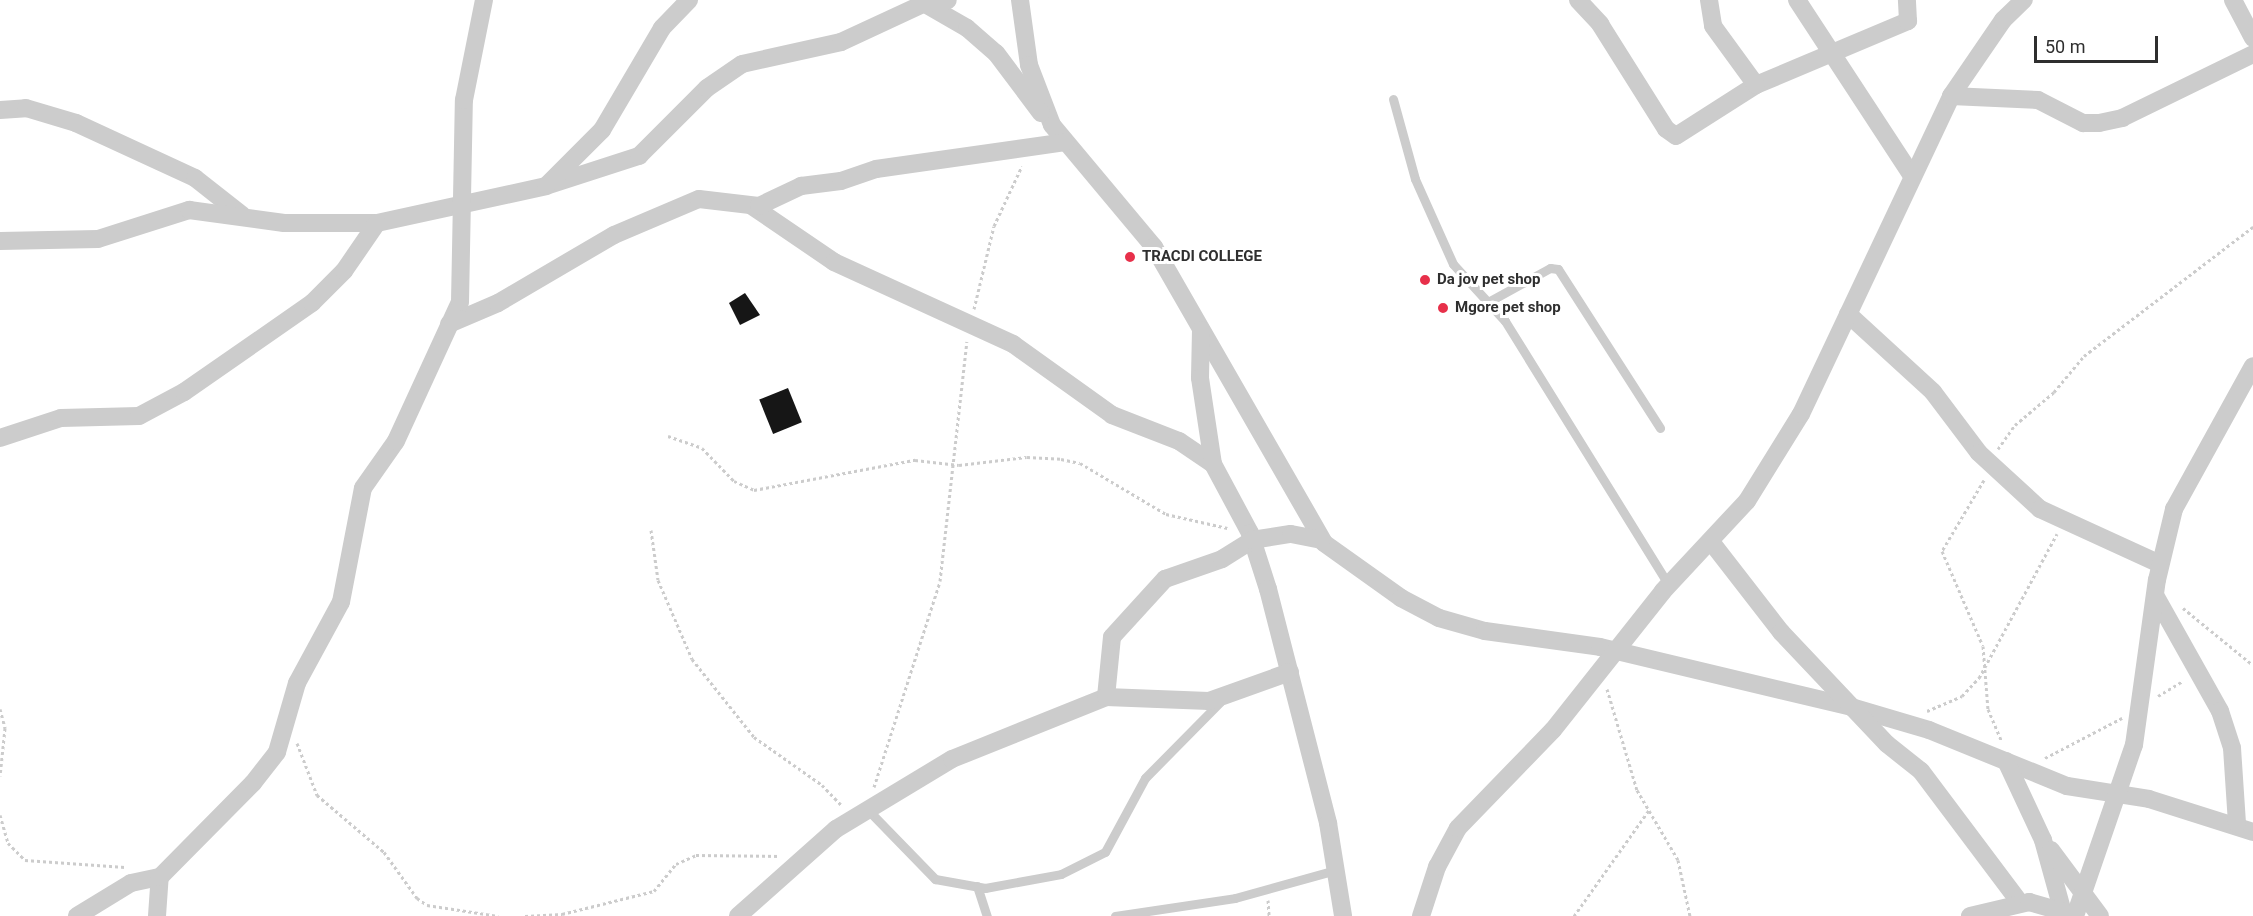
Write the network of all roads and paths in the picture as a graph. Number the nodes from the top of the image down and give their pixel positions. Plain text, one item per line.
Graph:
1 (484, 0) edge
2 (689, 0) edge
3 (948, 0) edge
4 (1020, 0) edge
5 (1578, 0) edge
6 (1709, 0) edge
7 (1797, 0) edge
8 (1907, 0) edge
9 (2024, 0) edge
10 (2232, 0) edge
11 (921, 2) edge
12 (2253, 38) edge
13 (1832, 54) junction
14 (2253, 54) edge
15 (1756, 85) junction
16 (1951, 96) junction
17 (1393, 99) dead end
18 (0, 110) edge
19 (1052, 125) junction
20 (1065, 142) junction
21 (1033, 146) junction
22 (1910, 173) junction
23 (546, 186) junction
24 (466, 202) junction
25 (752, 206) junction
26 (242, 214) junction
27 (376, 223) junction
28 (2253, 227) edge
29 (0, 241) edge
30 (1488, 302) junction
31 (1848, 314) junction
32 (449, 324) junction
33 (971, 325) junction
34 (1201, 330) junction
35 (2253, 366) edge
36 (1660, 428) dead end
37 (668, 436) dead end
38 (0, 438) edge
39 (956, 464) junction
40 (1213, 464) junction
41 (1992, 464) junction
42 (2065, 522) junction
43 (651, 530) dead end
44 (1251, 536) junction
45 (1321, 540) junction
46 (1712, 543) junction
47 (2160, 564) junction
48 (1669, 585) junction
49 (2156, 597) junction
50 (2176, 598) dead end
51 (1615, 651) junction
52 (2253, 665) edge
53 (1985, 666) junction
54 (1603, 667) junction
55 (2200, 671) junction
56 (1290, 672) junction
57 (1106, 697) junction
58 (1223, 698) junction
59 (1851, 707) junction
60 (2141, 708) junction
61 (0, 709) edge
62 (1907, 723) junction
63 (286, 731) junction
64 (2040, 759) dead end
65 (2006, 761) junction
66 (0, 776) edge
67 (2117, 792) junction
68 (1649, 809) junction
69 (866, 810) junction
70 (0, 816) edge
71 (2245, 828) edge
72 (2043, 840) junction
73 (804, 853) junction
74 (1336, 870) junction
75 (154, 877) junction
76 (977, 886) junction
77 (2083, 895) junction
78 (2020, 903) junction
79 (2067, 915) edge
80 (77, 916) edge
81 (157, 916) edge
82 (498, 916) edge
83 (525, 916) edge
84 (738, 916) edge
85 (987, 916) edge
86 (1115, 916) edge
87 (1343, 916) edge
88 (1421, 916) edge
89 (1574, 916) edge
90 (1690, 916) edge
91 (1970, 916) edge
92 (2100, 916) edge

1 - 24 street
2 - 23 street
3 - 11 street
4 - 19 street
5 - 15 street
6 - 15 street
7 - 13 street
8 - 13 street
9 - 16 street
10 - 12 street
11 - 19 street
11 - 23 street
13 - 15 street
13 - 22 street
14 - 16 street
16 - 22 street
17 - 30 lane
18 - 26 street
19 - 20 street
20 - 21 street
20 - 34 street
21 - 25 street
21 - 33 path
22 - 31 street
23 - 24 street
24 - 27 street
24 - 32 street
25 - 32 street
25 - 33 street
26 - 27 street
26 - 29 street
27 - 38 street
28 - 41 path
30 - 36 lane
30 - 48 lane
31 - 41 street
31 - 46 street
32 - 63 street
33 - 39 path
33 - 40 street
34 - 40 street
34 - 45 street
35 - 47 street
37 - 39 path
39 - 44 path
39 - 69 path
40 - 44 street
41 - 42 street
41 - 53 path
42 - 47 street
42 - 53 path
43 - 69 path
44 - 45 street
44 - 56 street
44 - 57 street
45 - 51 street
46 - 48 street
46 - 59 street
47 - 49 street
48 - 51 street
49 - 55 street
49 - 60 street
50 - 52 path
51 - 54 street
51 - 59 street
53 - 62 path
53 - 65 path
54 - 68 path
54 - 88 street
55 - 60 path
55 - 71 street
56 - 58 street
56 - 74 street
57 - 58 street
57 - 69 street
58 - 76 lane
59 - 62 street
59 - 78 street
60 - 64 path
60 - 67 street
61 - 66 path
62 - 65 street
63 - 75 street
63 - 82 path
65 - 67 street
65 - 72 street
67 - 71 street
67 - 77 street
68 - 89 path
68 - 90 path
69 - 73 street
69 - 76 lane
70 - 75 path
72 - 77 street
72 - 79 street
73 - 83 path
73 - 84 street
74 - 86 lane
74 - 87 street
75 - 80 street
75 - 81 street
76 - 85 lane
77 - 79 street
77 - 92 street
78 - 79 street
78 - 91 street

